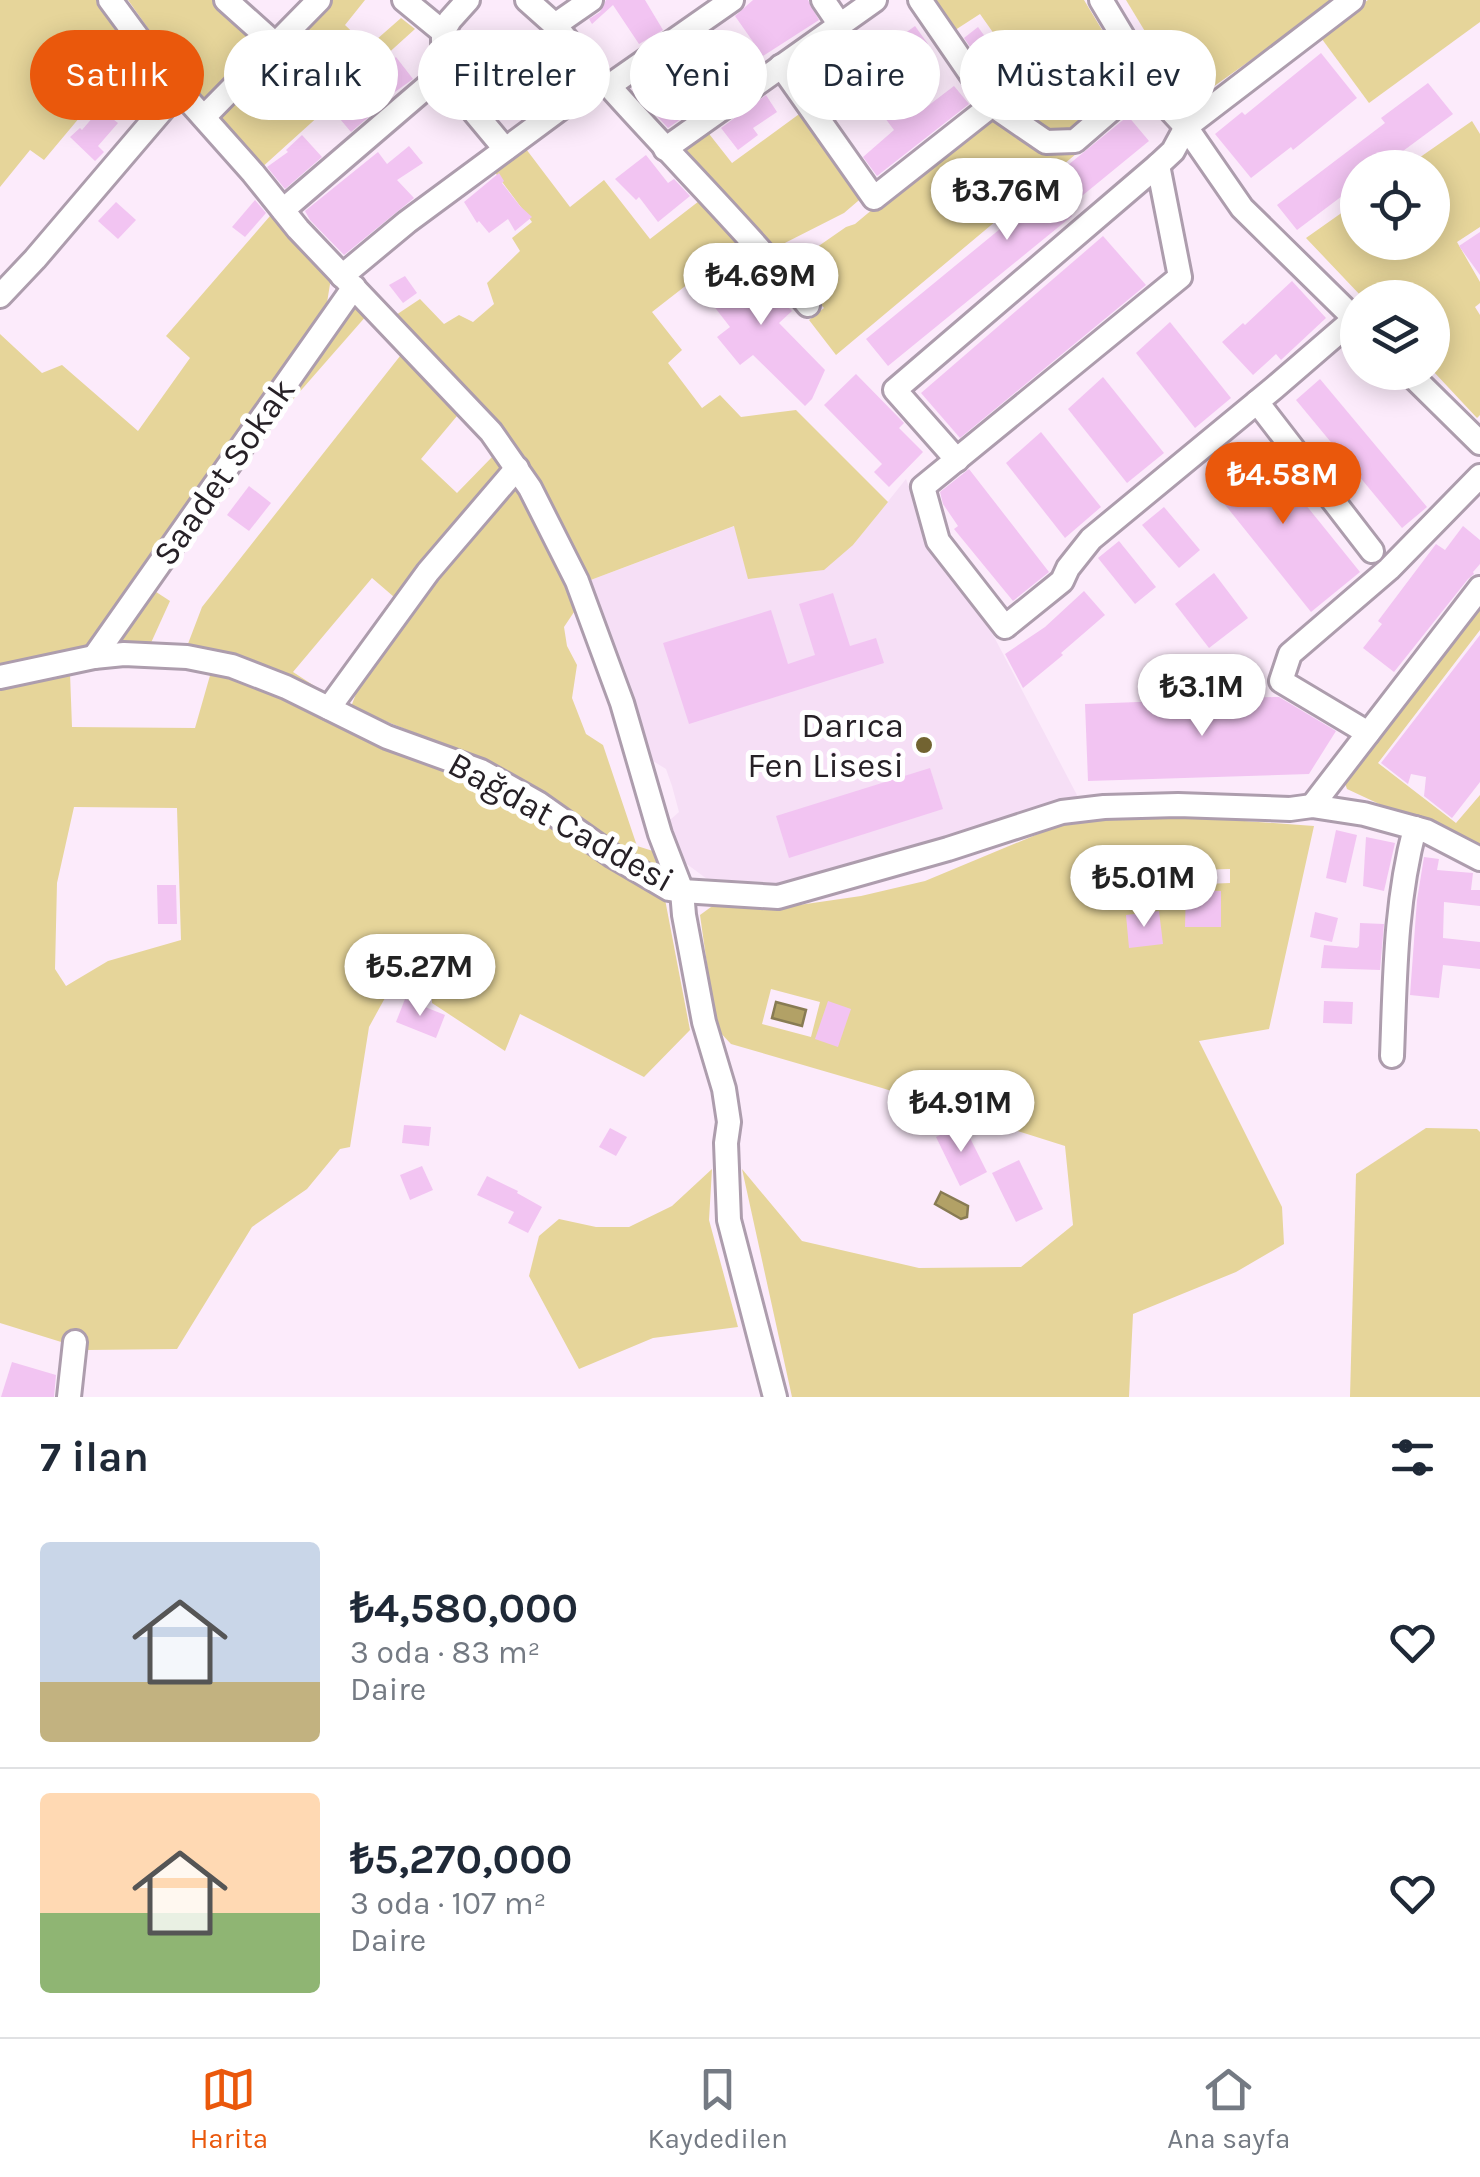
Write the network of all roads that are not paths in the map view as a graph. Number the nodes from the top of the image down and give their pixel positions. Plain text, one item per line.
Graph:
1 (110, 0) edge
2 (226, 0) edge
3 (319, 0) edge
4 (404, 0) edge
5 (468, 0) edge
6 (526, 0) edge
7 (591, 0) edge
8 (732, 0) edge
9 (824, 0) edge
10 (875, 0) edge
11 (920, 0) edge
12 (1101, 0) edge
13 (1352, 0) edge
14 (555, 25) junction
15 (840, 25) junction
16 (132, 30) edge
17 (259, 30) edge
18 (289, 30) edge
19 (441, 30) edge
20 (444, 30) edge
21 (559, 30) edge
22 (1119, 30) edge
23 (960, 58) edge
24 (781, 66) junction
25 (610, 79) edge
26 (610, 90) edge
27 (418, 94) edge
28 (224, 96) edge
29 (204, 117) joint
30 (154, 120) edge
31 (481, 120) edge
32 (548, 120) edge
33 (972, 120) edge
34 (1015, 120) edge
35 (1099, 120) edge
36 (1180, 120) edge
37 (1186, 126) junction
38 (504, 149) junction
39 (664, 149) junction
40 (1158, 166) junction
41 (282, 210) junction
42 (348, 282) junction
43 (0, 296) edge
44 (808, 304) dead end
45 (1340, 304) edge
46 (1340, 333) edge
47 (1427, 390) edge
48 (1257, 402) junction
49 (1478, 439) edge
50 (957, 460) junction
51 (517, 468) junction
52 (1480, 476) edge
53 (1372, 551) dead end
54 (1480, 588) edge
55 (94, 657) junction
56 (0, 677) edge
57 (329, 708) junction
58 (1368, 733) junction
59 (1312, 806) junction
60 (1415, 828) junction
61 (1480, 859) edge
62 (682, 891) junction
63 (1392, 1056) dead end
64 (75, 1342) dead end
65 (69, 1397) edge
66 (775, 1397) edge

1 - 16 street
2 - 17 street
3 - 18 street
4 - 19 street
5 - 20 street
6 - 14 street
7 - 14 street
8 - 25 street, Saadet Sokak
9 - 15 street
10 - 15 street
11 - 23 street
12 - 22 street
13 - 37 street
14 - 21 street
15 - 24 street
24 - 33 street
24 - 39 street
26 - 39 street
27 - 41 street
28 - 29 street
29 - 41 street
30 - 43 street
31 - 38 street
32 - 38 street, Saadet Sokak
34 - 35 street
36 - 37 street
37 - 40 street
37 - 45 street
38 - 42 street, Saadet Sokak
39 - 44 street
40 - 50 street
40 - 50 street
41 - 42 street
42 - 51 street
42 - 55 street, Saadet Sokak
46 - 48 street
47 - 49 street
48 - 50 street
48 - 53 street
51 - 57 street
51 - 62 street
52 - 58 street
54 - 58 street
55 - 56 street, Bağdat Caddesi
55 - 57 street, Bağdat Caddesi
57 - 62 street, Bağdat Caddesi
58 - 59 street
59 - 60 street, Bağdat Caddesi
59 - 62 street, Bağdat Caddesi
60 - 61 street, Bağdat Caddesi
60 - 63 street
62 - 66 street
64 - 65 street

